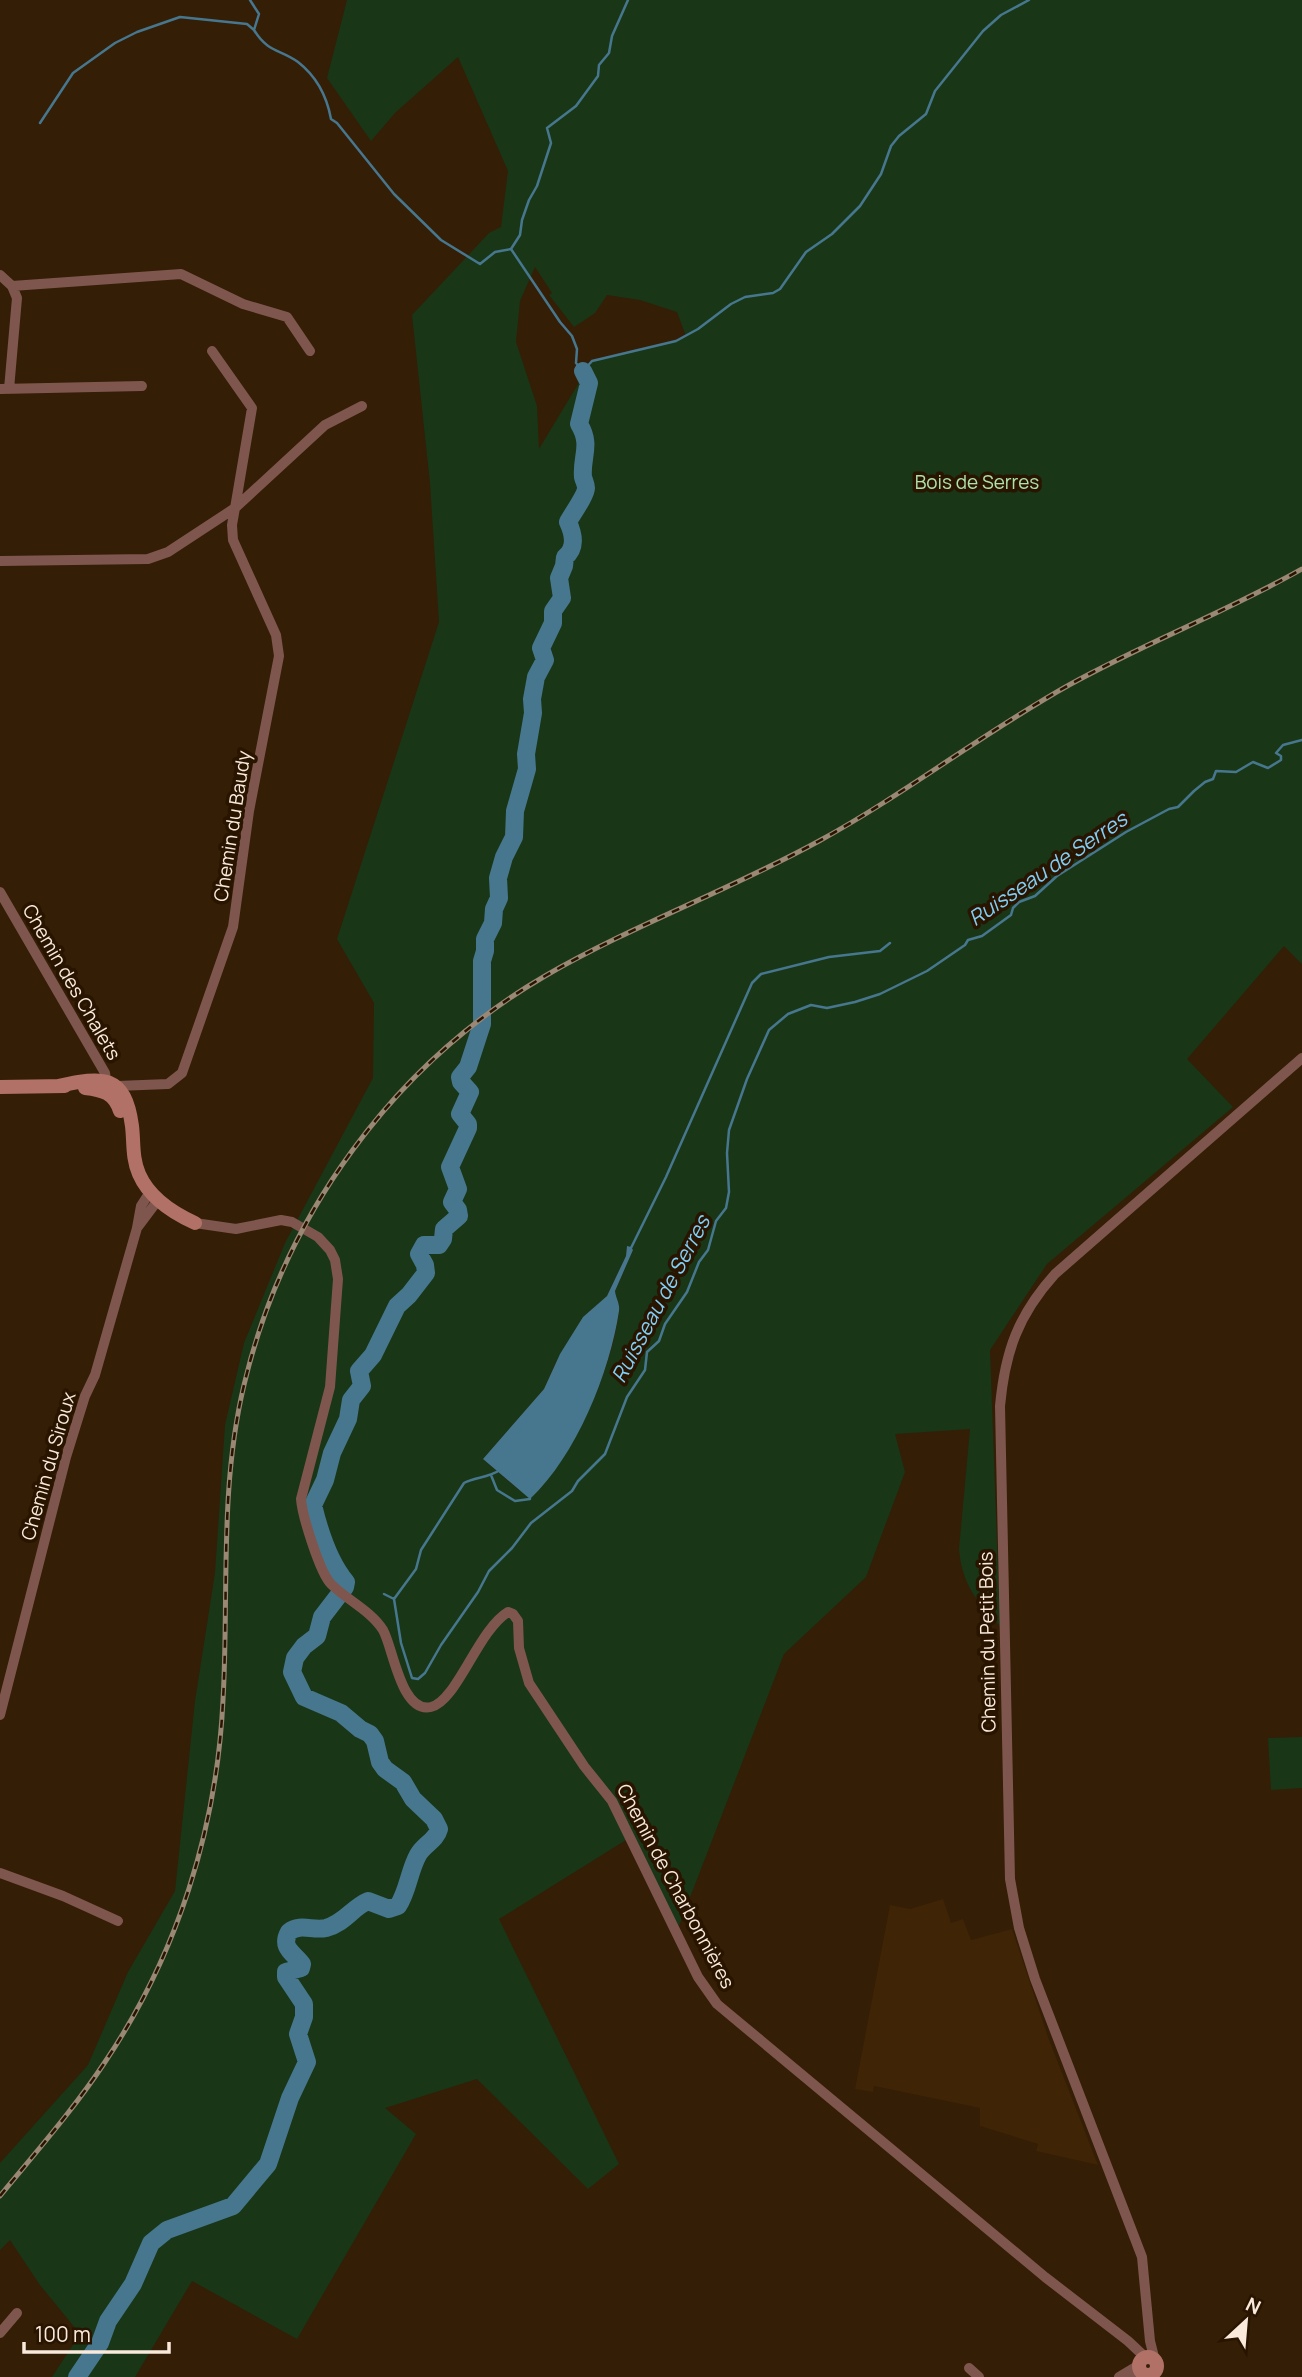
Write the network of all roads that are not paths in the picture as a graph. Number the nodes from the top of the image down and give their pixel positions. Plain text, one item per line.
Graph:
1 (0, 275) edge
2 (12, 286) junction
3 (212, 351) dead end
4 (310, 351) dead end
5 (142, 386) dead end
6 (5, 389) edge
7 (362, 406) dead end
8 (235, 508) junction
9 (0, 561) edge
10 (0, 891) edge
11 (1302, 1058) edge
12 (110, 1086) junction
13 (0, 1087) edge
14 (154, 1196) junction
15 (195, 1223) joint
16 (0, 1715) edge
17 (0, 1873) edge
18 (118, 1921) dead end
19 (17, 2313) dead end
20 (0, 2333) edge
21 (1149, 2367) edge
22 (969, 2368) dead end
23 (1123, 2376) edge
24 (979, 2377) edge

1 - 2 street
2 - 4 street
2 - 6 street
3 - 8 street, Chemin du Baudy
5 - 6 street
7 - 8 street
8 - 9 street
8 - 12 street, Chemin du Baudy
10 - 12 street, Chemin des Chalets
11 - 21 street, Chemin du Petit Bois
12 - 13 street
12 - 14 street
14 - 15 street
14 - 16 street, Chemin du Siroux
15 - 21 street, Chemin de Charbonnières
17 - 18 street
19 - 20 street
21 - 23 street
22 - 24 street

